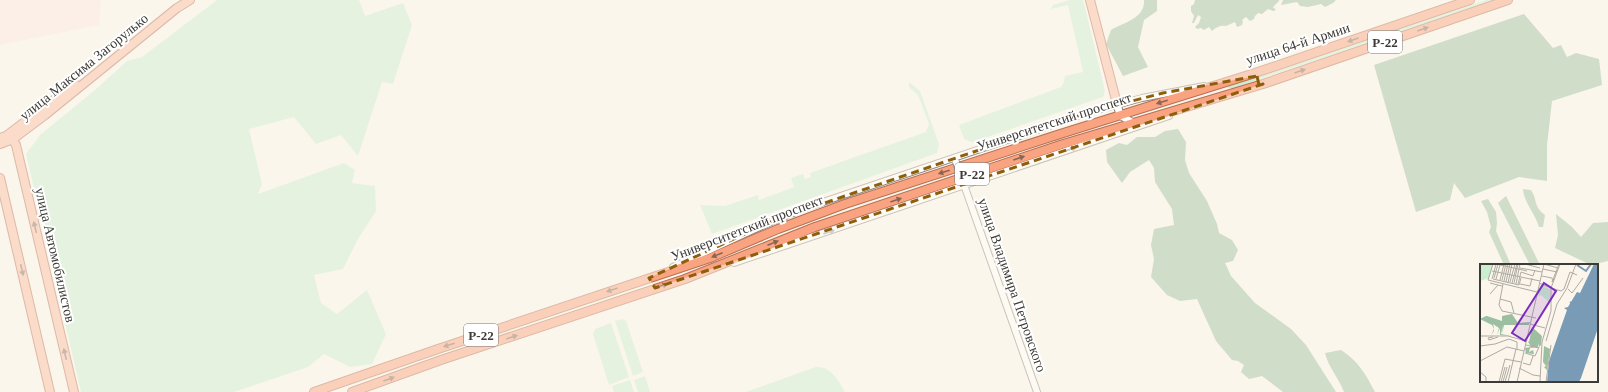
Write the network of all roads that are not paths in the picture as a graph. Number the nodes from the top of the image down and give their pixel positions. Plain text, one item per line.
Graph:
1 (180, 0) edge
2 (190, 0) edge
3 (1090, 0) edge
4 (1470, 0) edge
5 (1508, 0) edge
6 (1226, 82) junction
7 (1263, 84) junction
8 (1117, 104) junction
9 (1120, 115) junction
10 (1133, 123) junction
11 (6, 138) edge
12 (0, 144) edge
13 (955, 160) junction
14 (0, 178) edge
15 (964, 184) junction
16 (649, 278) junction
17 (685, 279) junction
18 (50, 392) edge
19 (74, 392) edge
20 (314, 392) edge
21 (352, 392) edge
22 (1037, 392) edge

1 - 11 main road, улица Максима Загорулько
2 - 11 main road, улица Максима Загорулько
3 - 8 main road
4 -> 6 highway, улица 64-й Армии / Р-22
7 -> 5 highway, улица 64-й Армии / Р-22
6 - 8 street, Университетский проспект
6 -> 9 highway, Университетский проспект / Р-22
7 - 10 highway, Университетский проспект / Р-22
15 -> 7 street, Университетский проспект / Р-22
8 - 9 main road
8 - 13 street, Университетский проспект
9 - 10 main road
9 -> 16 highway, Университетский проспект / Р-22
17 -> 10 highway, Университетский проспект / Р-22
11 - 12 main road
19 -> 11 main road, улица Автомобилистов
13 - 15 street, улица Владимира Петровского, bridge
13 - 16 street, Университетский проспект
14 -> 18 main road
17 -> 15 street, Университетский проспект / Р-22
15 - 22 street, улица Владимира Петровского
16 -> 20 highway, Университетский проспект / Р-22
21 -> 17 highway, Университетский проспект / Р-22

